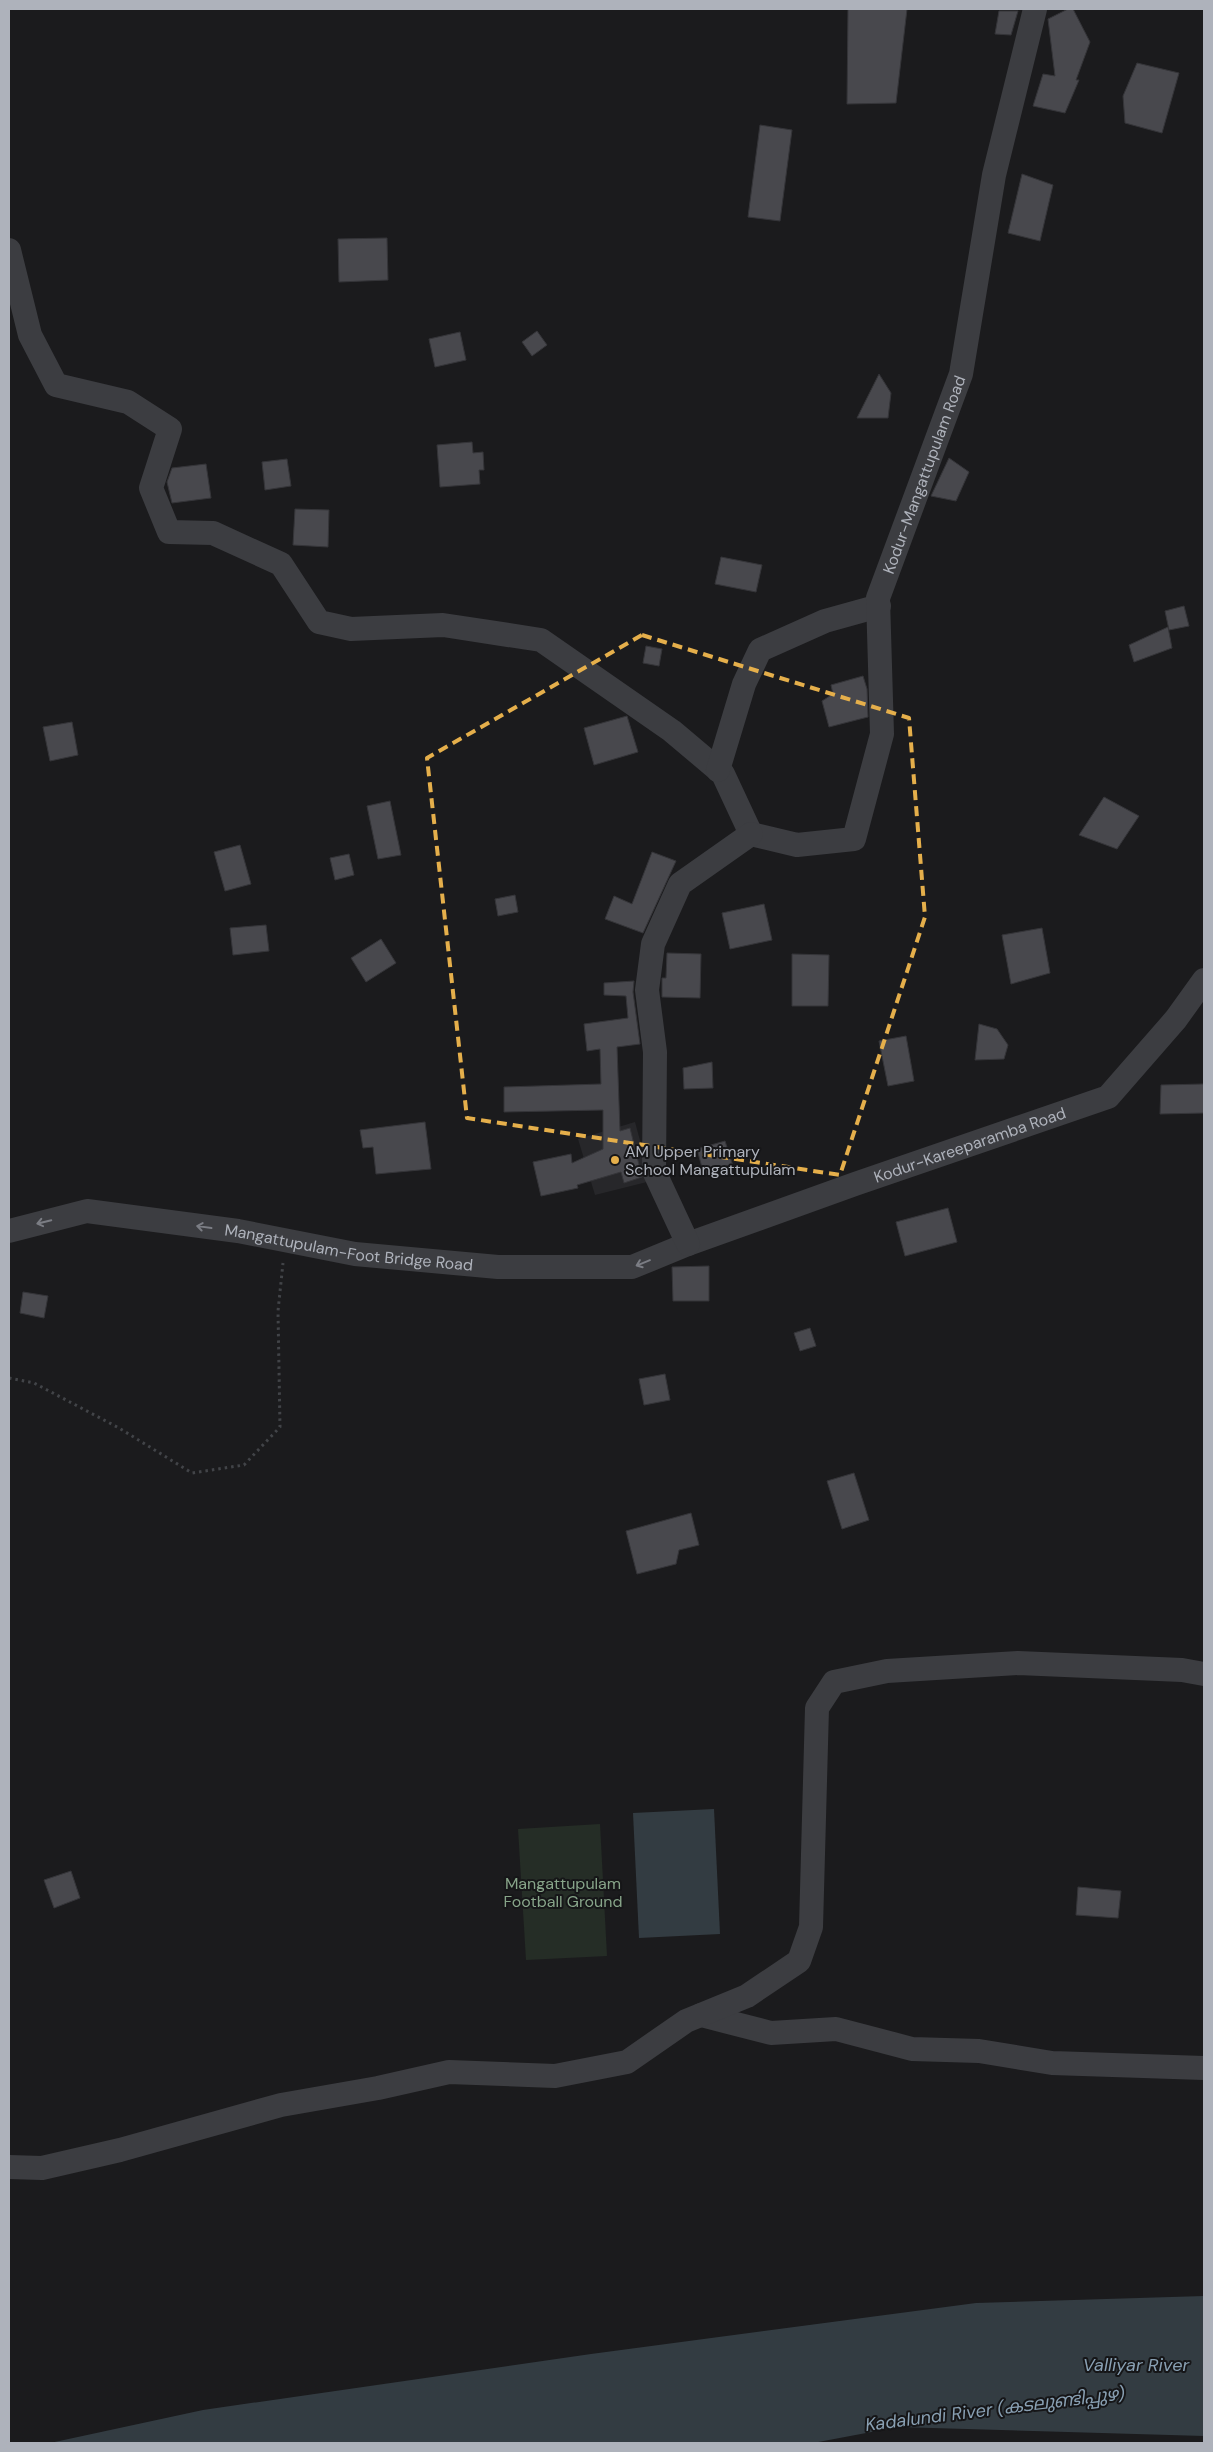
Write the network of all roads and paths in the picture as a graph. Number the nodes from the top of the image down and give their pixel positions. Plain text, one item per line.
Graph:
1 (1035, 9) edge
2 (9, 250) edge
3 (879, 606) junction
4 (718, 770) junction
5 (751, 834) junction
6 (1204, 980) edge
7 (9, 1231) edge
8 (286, 1241) junction
9 (688, 1244) junction
10 (9, 1378) edge
11 (1204, 1674) edge
12 (701, 2015) junction
13 (1204, 2068) edge
14 (9, 2167) edge

1 - 3 street, Kodur-Mangattupulam Road
2 - 4 street
3 - 4 street
3 - 5 street, Kodur-Mangattupulam Road
4 - 5 street
5 - 9 street
6 - 9 street, Kodur-Kareeparamba Road
8 -> 7 street, Mangattupulam-Foot Bridge Road
9 -> 8 street, Mangattupulam-Foot Bridge Road
8 - 10 path
11 - 12 street
12 - 13 street
12 - 14 street

